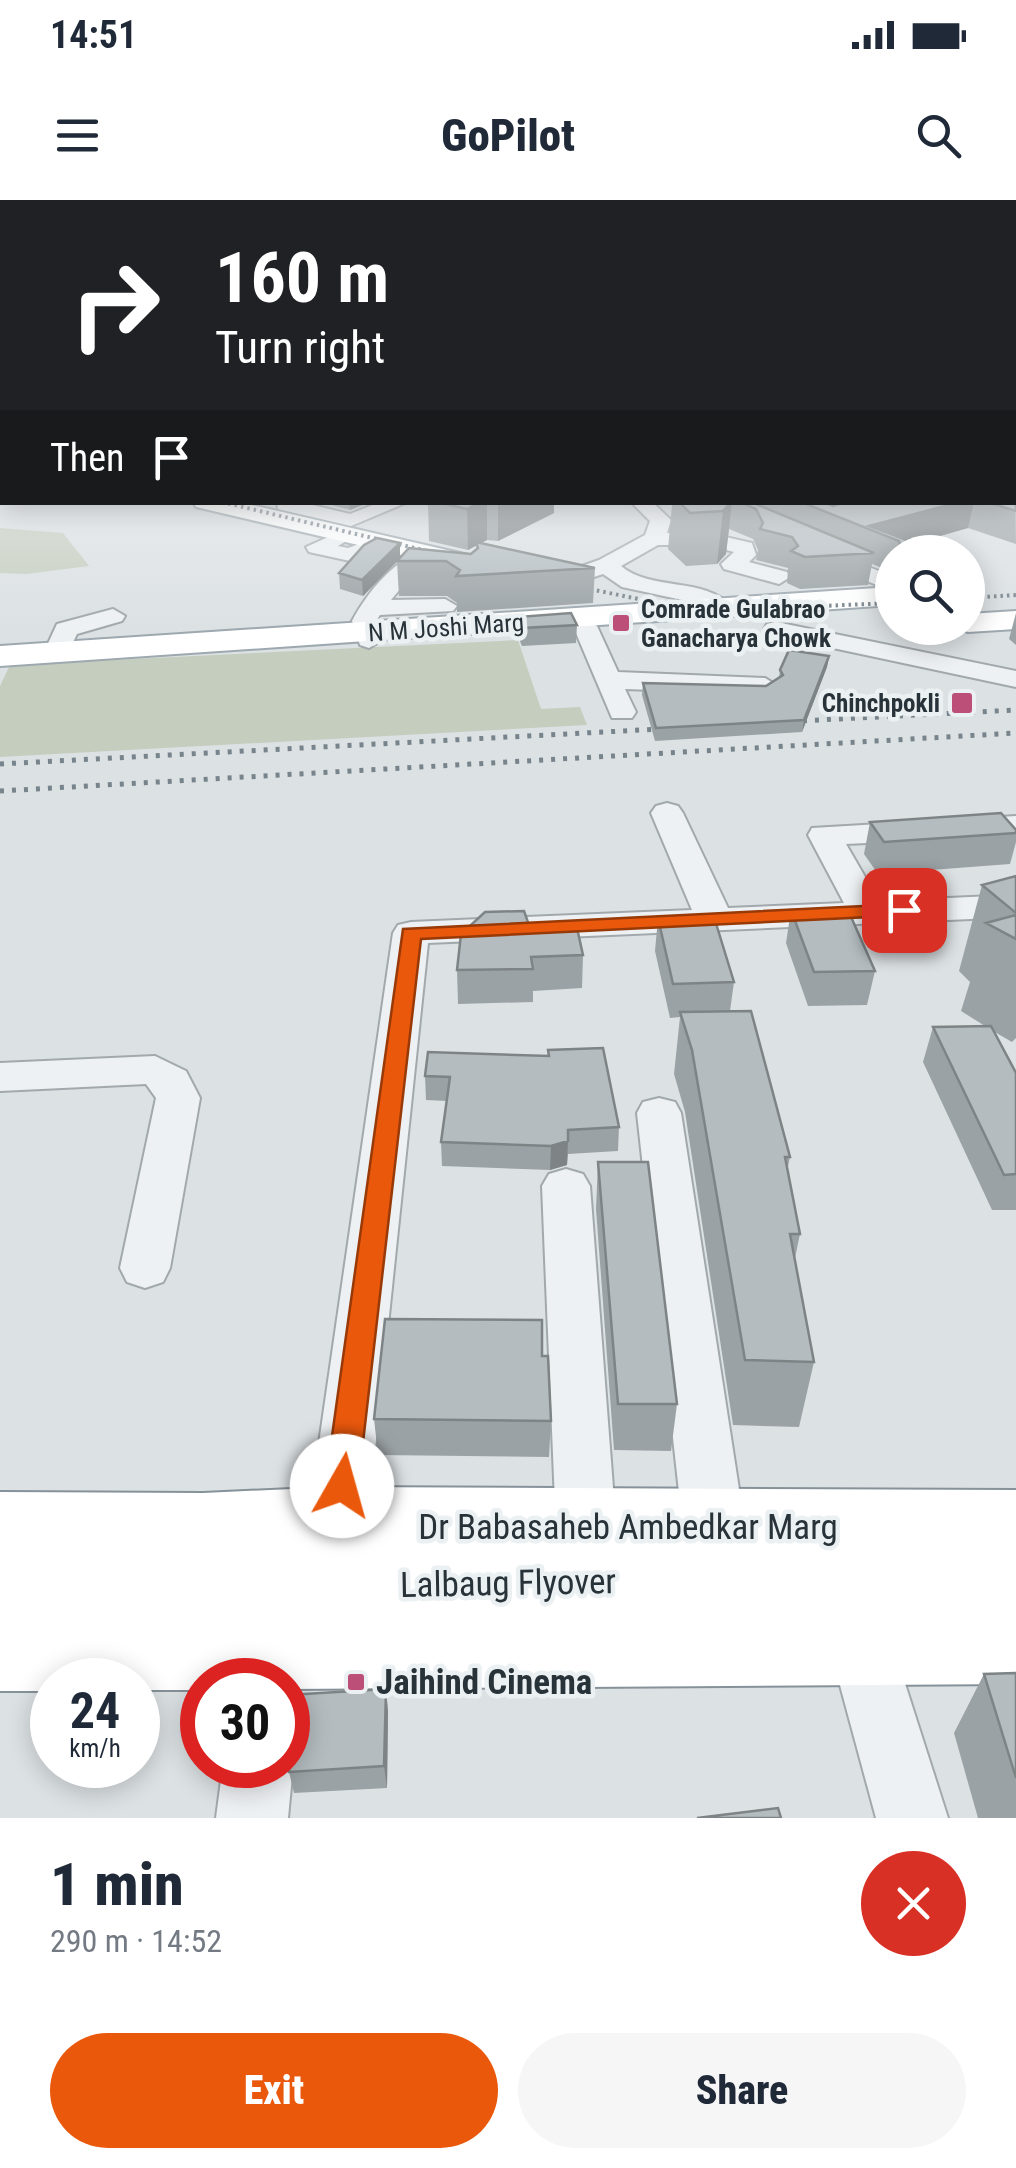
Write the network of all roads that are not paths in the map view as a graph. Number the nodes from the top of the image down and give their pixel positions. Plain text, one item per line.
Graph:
1 (234, 505) edge
2 (285, 505) dead end
3 (644, 505) edge
4 (409, 506) edge
5 (357, 534) junction
6 (654, 539) junction
7 (804, 547) edge
8 (430, 554) junction
9 (482, 563) junction
10 (608, 565) junction
11 (404, 570) junction
12 (552, 576) junction
13 (780, 577) dead end
14 (875, 577) edge
15 (875, 598) edge
16 (1016, 598) edge
17 (985, 600) edge
18 (445, 606) dead end
19 (875, 610) edge
20 (622, 612) junction
21 (742, 616) junction
22 (841, 617) junction
23 (1016, 620) edge
24 (875, 622) edge
25 (985, 622) edge
26 (585, 626) junction
27 (369, 627) junction
28 (875, 629) edge
29 (241, 645) junction
30 (0, 659) edge
31 (1016, 679) edge
32 (608, 680) junction
33 (765, 686) edge
34 (622, 712) dead end
35 (667, 813) dead end
36 (1016, 826) edge
37 (1016, 906) edge
38 (867, 912) junction
39 (715, 920) junction
40 (0, 1077) edge
41 (659, 1113) dead end
42 (566, 1186) dead end
43 (144, 1268) dead end
44 (336, 1526) junction
45 (586, 1527) junction
46 (714, 1528) junction
47 (1016, 1530) edge
48 (0, 1532) edge
49 (1016, 1578) edge
50 (0, 1585) edge
51 (1016, 1602) edge
52 (0, 1609) edge
53 (1016, 1639) edge
54 (861, 1640) junction
55 (0, 1646) edge
56 (190, 1658) edge
57 (310, 1661) edge
58 (255, 1788) edge
59 (252, 1818) edge
60 (912, 1818) edge

1 - 5 main road
2 - 4 street
3 - 6 street
4 - 5 street
5 - 8 main road
5 - 9 main road
6 - 10 street
6 - 13 street
7 - 14 street
8 - 9 main road
8 - 11 street
9 - 11 street
10 - 12 street
10 - 21 street
11 - 27 street
12 - 20 main road
12 - 21 main road
15 - 21 main road, N M Joshi Marg
16 - 17 main road
18 - 27 street
19 - 22 main road
20 - 21 main road, N M Joshi Marg
20 - 26 main road, N M Joshi Marg
20 - 27 main road, N M Joshi Marg
21 - 22 main road
21 - 28 main road
21 - 31 street
22 - 24 main road
23 - 25 main road
26 - 27 main road, N M Joshi Marg
26 - 32 street
27 - 29 main road, N M Joshi Marg
29 - 30 main road, N M Joshi Marg
29 - 30 main road, N M Joshi Marg
32 - 33 street
32 - 34 street
35 - 39 street
36 - 38 street
37 - 38 street
38 - 39 street
39 - 44 street
40 - 43 street
41 - 46 street
42 - 45 street
44 - 45 highway, Dr Babasaheb Ambedkar Marg
44 - 48 highway, Dr Babasaheb Ambedkar Marg
45 - 46 highway, Dr Babasaheb Ambedkar Marg
46 - 47 highway, Dr Babasaheb Ambedkar Marg
49 - 50 highway, Lalbaug Flyover
51 - 52 highway, Lalbaug Flyover
53 - 54 highway
54 - 57 highway
54 - 60 street
55 - 56 highway
58 - 59 street

